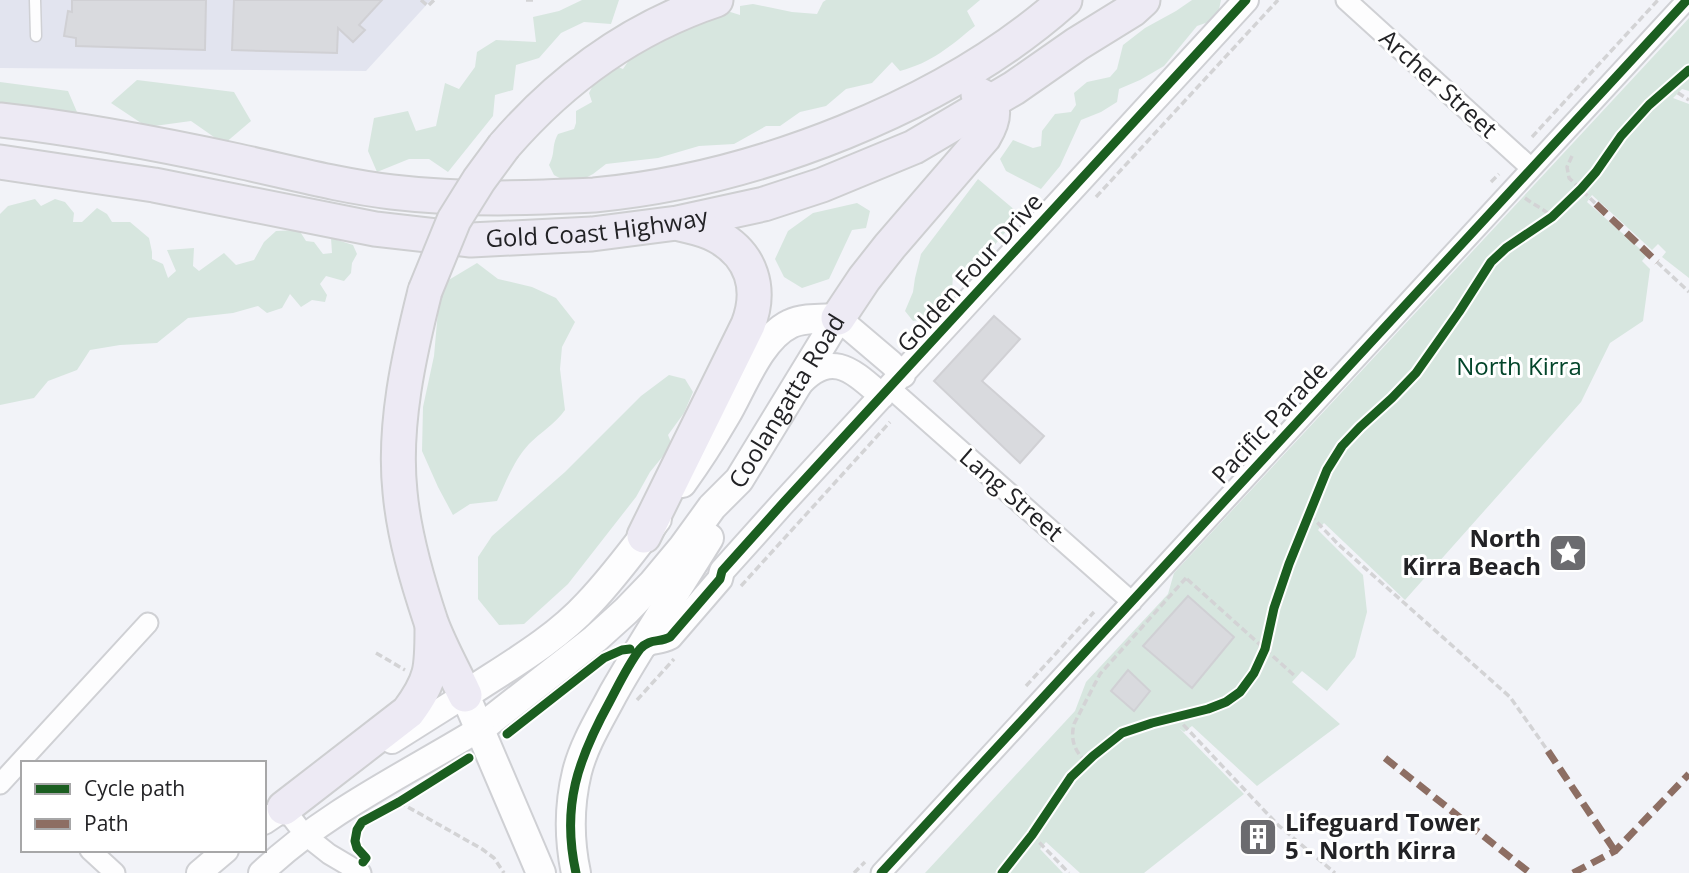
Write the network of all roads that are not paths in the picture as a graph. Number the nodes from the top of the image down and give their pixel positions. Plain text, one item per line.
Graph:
1 (35, 0) edge
2 (716, 0) edge
3 (1065, 0) edge
4 (1246, 0) edge
5 (1346, 0) edge
6 (1687, 0) edge
7 (1138, 5) edge
8 (36, 36) dead end
9 (990, 103) junction
10 (884, 115) junction
11 (0, 120) edge
12 (0, 162) edge
13 (1531, 168) junction
14 (943, 186) junction
15 (677, 223) junction
16 (838, 318) junction
17 (892, 386) junction
18 (792, 393) junction
19 (739, 480) junction
20 (644, 536) junction
21 (1132, 602) junction
22 (148, 623) dead end
23 (432, 624) junction
24 (641, 665) junction
25 (466, 695) junction
26 (481, 728) junction
27 (23, 761) edge
28 (21, 764) edge
29 (8, 778) edge
30 (274, 815) edge
31 (305, 835) junction
32 (92, 852) edge
33 (224, 852) edge
34 (115, 873) edge
35 (199, 873) edge
36 (261, 873) edge
37 (361, 873) edge
38 (541, 873) edge
39 (576, 873) edge
40 (881, 873) edge

1 - 8 lane
2 - 23 highway, bridge
3 - 10 highway, Gold Coast Highway
4 - 17 street, Golden Four Drive
5 - 13 street, Archer Street
6 - 13 street, Pacific Parade
7 - 9 highway, Gold Coast Highway
7 - 14 highway
9 - 10 highway
9 - 14 highway
9 - 15 highway, Gold Coast Highway
10 - 11 highway, Gold Coast Highway
12 - 15 highway, Gold Coast Highway
13 - 21 street, Pacific Parade
14 - 16 highway
15 - 20 highway
16 - 17 street, Golden Four Drive
16 - 18 main road, Coolangatta Road
16 - 20 main road, Coolangatta Road
17 - 18 street
17 - 21 street, Lang Street
17 - 24 street, Golden Four Drive
18 - 19 main road, Coolangatta Road
19 - 24 main road
19 - 26 main road, Coolangatta Road
20 - 25 main road, Coolangatta Road
21 - 40 street, Pacific Parade
22 - 27 street
23 - 25 highway
23 - 30 highway
24 - 39 main road
25 - 26 main road
25 - 30 street, Coolangatta Road
26 - 31 street, Coolangatta Road
26 - 38 main road
28 - 29 street
30 - 31 street
31 - 36 street, Coolangatta Road
31 - 37 street
32 - 34 street
33 - 35 street

